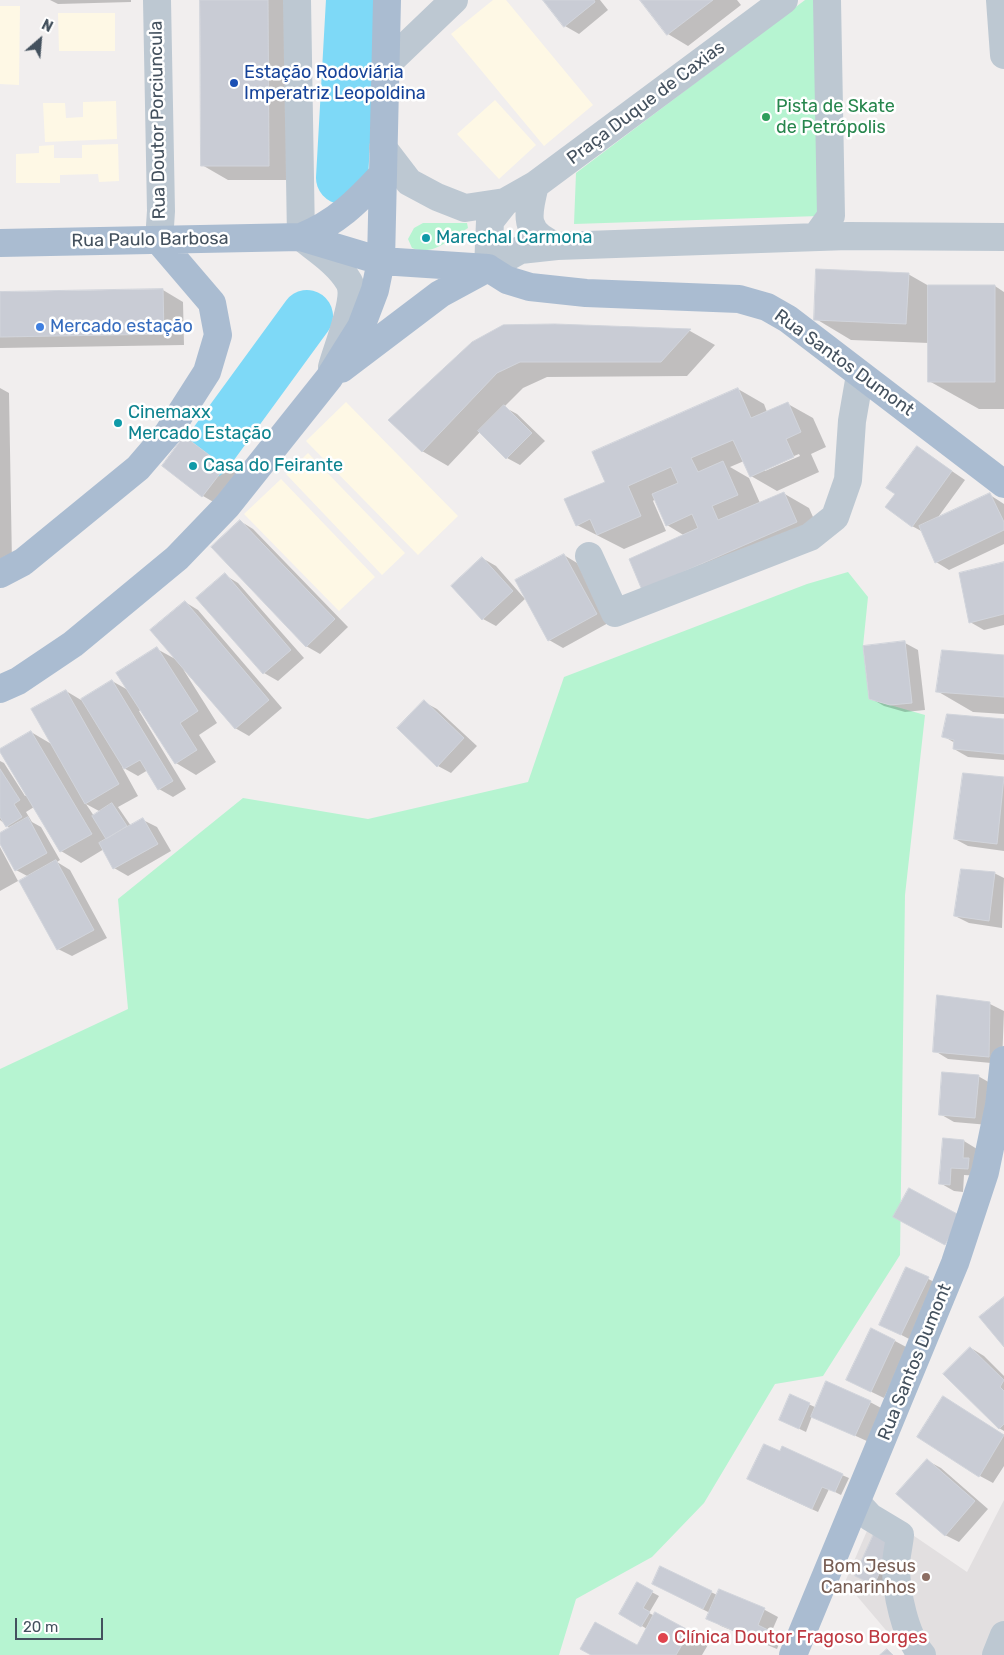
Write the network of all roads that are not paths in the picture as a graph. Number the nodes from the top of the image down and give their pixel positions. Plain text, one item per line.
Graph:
1 (157, 0) edge
2 (297, 0) edge
3 (387, 0) edge
4 (454, 0) edge
5 (784, 0) edge
6 (827, 0) edge
7 (1000, 0) edge
8 (1004, 55) edge
9 (386, 65) junction
10 (383, 148) junction
11 (382, 176) junction
12 (535, 185) junction
13 (505, 202) junction
14 (832, 230) junction
15 (301, 237) junction
16 (1004, 237) edge
17 (159, 240) junction
18 (0, 243) edge
19 (557, 246) junction
20 (381, 260) junction
21 (488, 268) junction
22 (860, 375) junction
23 (329, 378) junction
24 (1004, 484) edge
25 (590, 556) dead end
26 (0, 574) edge
27 (0, 689) edge
28 (1004, 1060) edge
29 (857, 1503) junction
30 (1004, 1634) edge
31 (793, 1655) edge
32 (922, 1655) edge
33 (996, 1655) edge

1 - 17 street, Rua Doutor Porciuncula
2 - 15 street
3 - 9 main road
4 - 9 street
5 - 12 street, Praça Duque de Caxias
6 - 14 street
7 - 8 street
9 - 10 main road
10 - 11 main road
10 - 13 street
11 - 15 main road
11 - 20 main road
12 - 13 street, Praça Duque de Caxias
12 - 19 street
13 - 21 street
14 - 16 street
14 - 19 street
15 - 17 main road, Rua Paulo Barbosa
15 - 20 main road
15 - 23 street
17 - 18 main road, Rua Paulo Barbosa
17 - 26 main road
19 - 21 street
20 - 21 main road
20 - 23 main road
21 - 22 main road, Rua Santos Dumont
21 - 23 main road
22 - 24 main road, Rua Santos Dumont
22 - 25 street
23 - 27 main road
28 - 29 main road, Rua Santos Dumont
29 - 31 main road, Rua Santos Dumont
29 - 32 street
30 - 33 street

